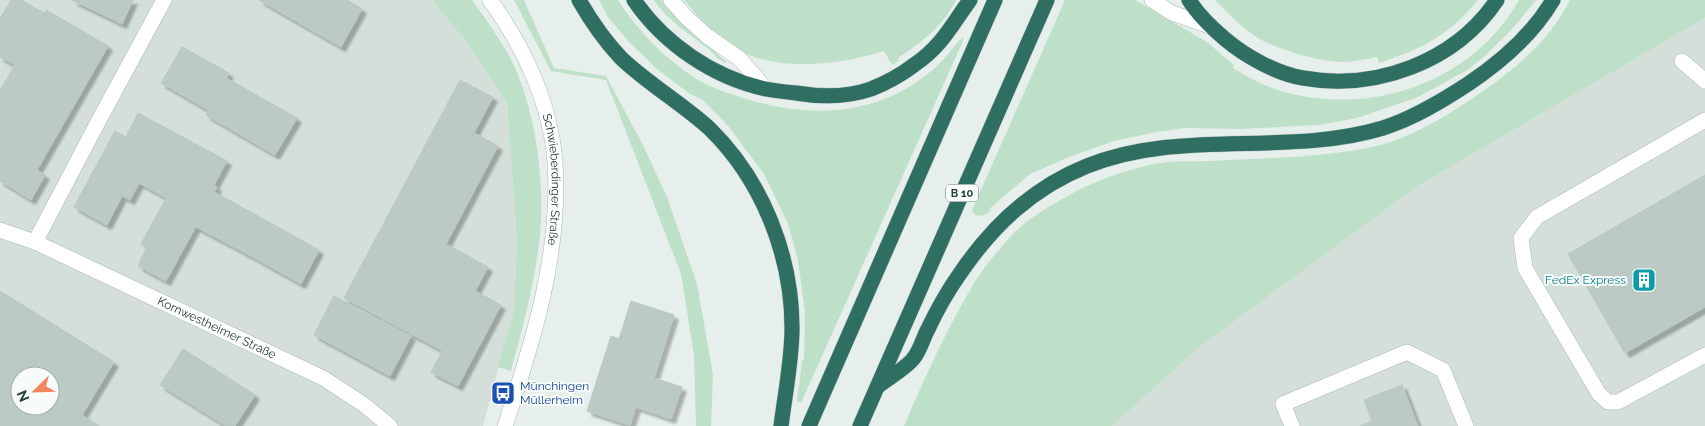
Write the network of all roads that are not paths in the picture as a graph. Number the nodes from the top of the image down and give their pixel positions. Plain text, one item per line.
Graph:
1 (164, 0) edge
2 (490, 0) edge
3 (579, 0) edge
4 (634, 0) edge
5 (671, 0) edge
6 (970, 0) edge
7 (995, 0) edge
8 (1047, 0) edge
9 (1152, 0) edge
10 (1189, 0) edge
11 (1497, 0) edge
12 (1554, 0) edge
13 (1212, 27) junction
14 (1682, 61) dead end
15 (1705, 81) edge
16 (766, 89) junction
17 (1705, 120) edge
18 (0, 230) edge
19 (35, 242) junction
20 (1705, 355) edge
21 (877, 387) junction
22 (390, 426) edge
23 (505, 426) edge
24 (781, 426) edge
25 (809, 426) edge
26 (860, 426) edge
27 (1292, 426) edge
28 (1466, 426) edge

1 - 19 street
2 - 23 street, Schwieberdinger Straße
3 - 24 highway
4 - 16 highway
5 - 16 street
6 - 16 highway
7 - 25 highway
8 - 21 highway, B 10
9 - 13 street
10 - 13 highway
11 - 13 highway
12 - 21 highway
14 - 15 street
17 - 20 street
18 - 19 street, Kornwestheimer Straße
19 - 22 street, Kornwestheimer Straße
21 - 26 highway, B 10
27 - 28 street

